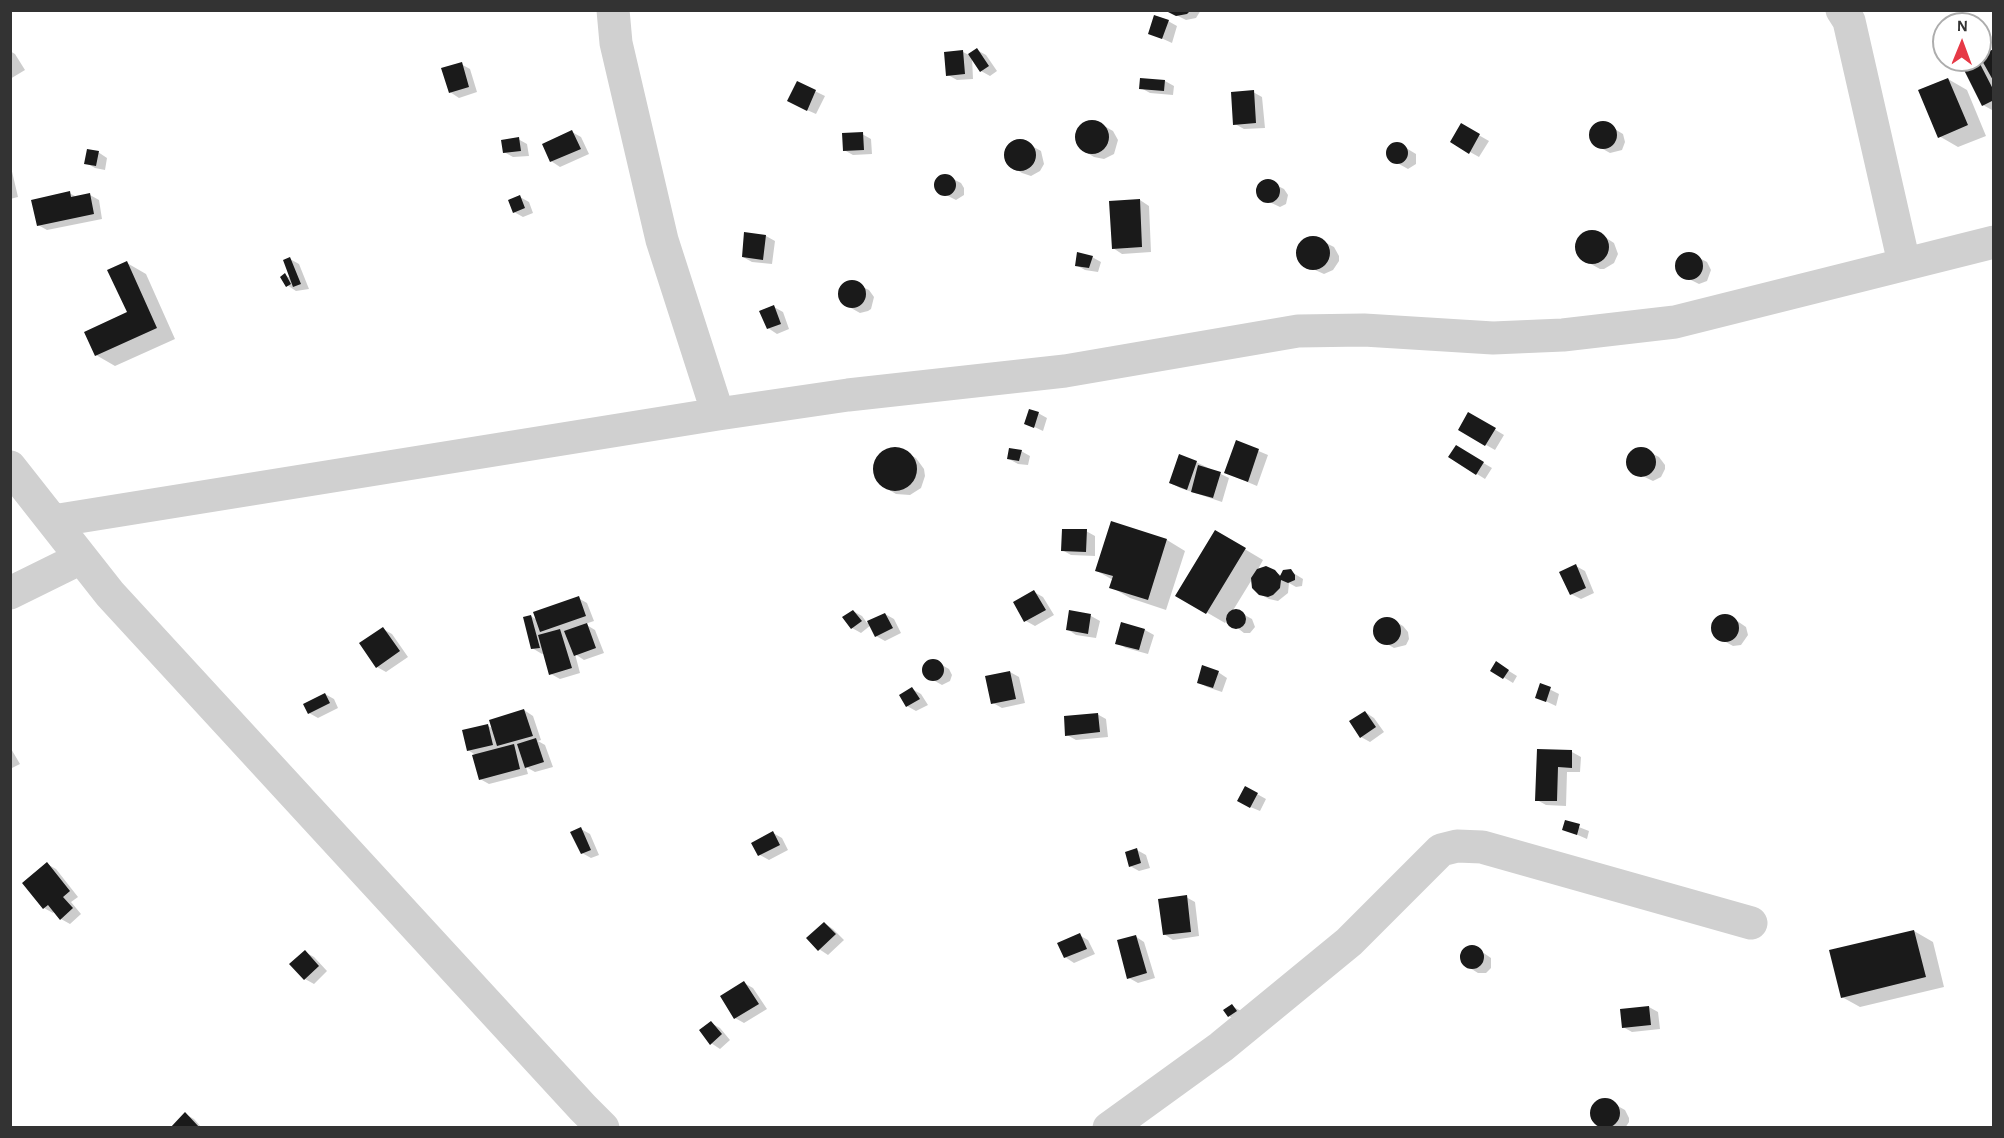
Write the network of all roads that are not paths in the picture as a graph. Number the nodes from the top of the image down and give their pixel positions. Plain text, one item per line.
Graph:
1 (613, 10) edge
2 (1842, 10) edge
3 (1994, 242) edge
4 (1904, 263) junction
5 (718, 414) junction
6 (10, 466) edge
7 (52, 521) junction
8 (81, 558) junction
9 (10, 593) edge
10 (1751, 923) dead end
11 (603, 1128) edge
12 (1109, 1128) edge

1 - 5 street
2 - 4 street
3 - 4 street
4 - 5 street
5 - 7 street
6 - 7 street
7 - 8 street
8 - 9 street
8 - 11 street
10 - 12 street

